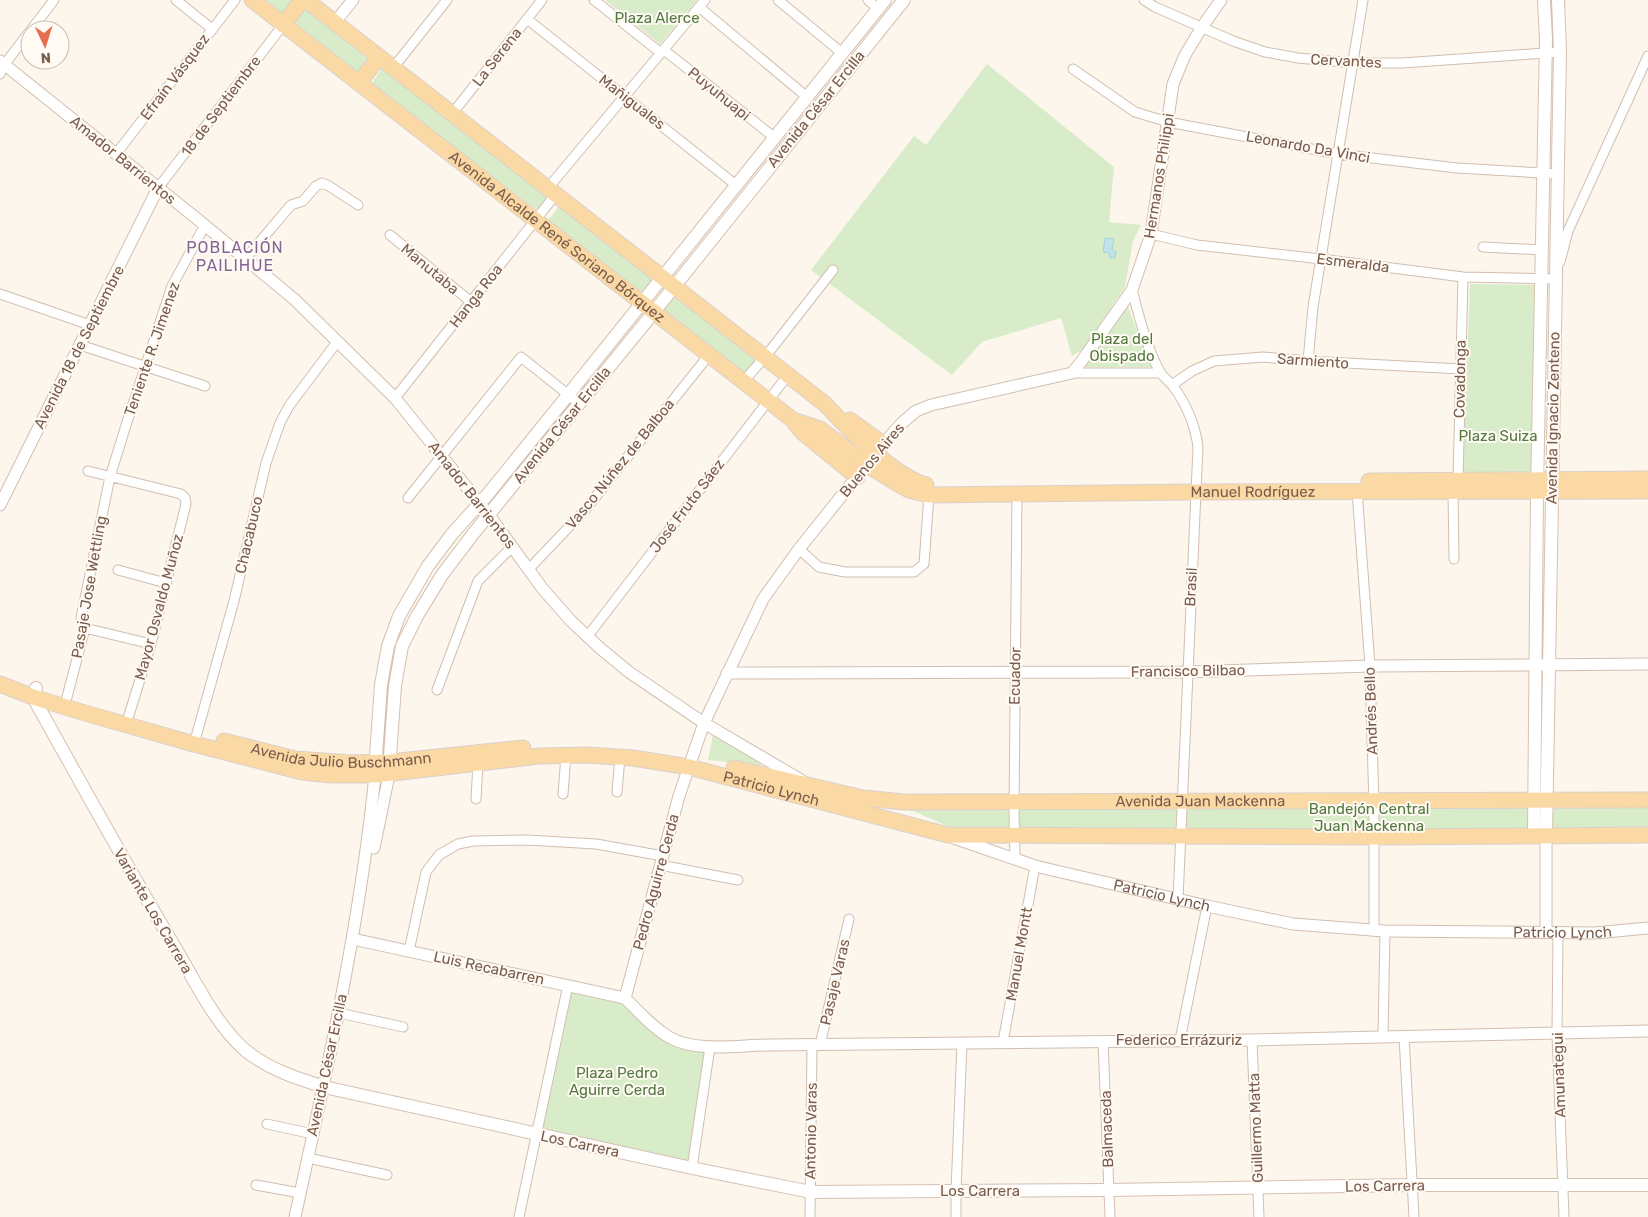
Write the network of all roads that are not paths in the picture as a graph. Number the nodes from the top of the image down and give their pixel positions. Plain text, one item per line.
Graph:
1 (54, 0) edge
2 (176, 0) edge
3 (235, 0) edge
4 (252, 0) edge
5 (302, 0) edge
6 (306, 0) edge
7 (353, 0) edge
8 (447, 0) edge
9 (542, 0) edge
10 (594, 0) edge
11 (778, 0) edge
12 (868, 0) edge
13 (904, 0) edge
14 (1144, 0) edge
15 (1221, 0) edge
16 (1363, 0) edge
17 (1544, 0) edge
18 (1558, 0) edge
19 (702, 4) edge
20 (881, 4) edge
21 (38, 20) edge
22 (527, 20) junction
23 (334, 22) junction
24 (283, 24) junction
25 (1202, 27) junction
26 (212, 29) junction
27 (20, 43) edge
28 (663, 51) junction
29 (1560, 52) junction
30 (842, 53) junction
31 (1546, 53) junction
32 (1648, 56) edge
33 (379, 57) junction
34 (1354, 63) junction
35 (1, 67) edge
36 (393, 68) junction
37 (1074, 70) dead end
38 (359, 83) junction
39 (625, 96) junction
40 (808, 97) junction
41 (452, 114) junction
42 (1168, 122) junction
43 (774, 138) junction
44 (116, 154) junction
45 (1338, 154) junction
46 (1543, 173) junction
47 (1558, 174) junction
48 (736, 185) junction
49 (158, 188) junction
50 (552, 192) junction
51 (358, 205) dead end
52 (535, 220) junction
53 (1557, 224) junction
54 (205, 225) junction
55 (1568, 231) junction
56 (1151, 234) junction
57 (390, 235) dead end
58 (1483, 247) dead end
59 (1542, 250) junction
60 (246, 258) junction
61 (1321, 259) junction
62 (833, 270) dead end
63 (1463, 277) junction
64 (1556, 279) junction
65 (1541, 280) junction
66 (668, 282) junction
67 (1132, 290) junction
68 (0, 294) edge
69 (471, 302) junction
70 (648, 308) junction
71 (90, 325) junction
72 (337, 342) junction
73 (80, 345) junction
74 (709, 355) junction
75 (765, 357) junction
76 (1308, 361) junction
77 (146, 366) junction
78 (1460, 369) junction
79 (1072, 372) junction
80 (1160, 373) junction
81 (788, 375) junction
82 (744, 382) junction
83 (1172, 385) junction
84 (205, 386) dead end
85 (568, 395) junction
86 (395, 398) junction
87 (768, 401) junction
88 (580, 404) junction
89 (793, 420) junction
90 (875, 454) junction
91 (443, 456) junction
92 (88, 471) dead end
93 (110, 477) junction
94 (857, 477) junction
95 (1648, 479) edge
96 (1545, 485) junction
97 (1455, 486) junction
98 (1196, 487) junction
99 (1357, 491) junction
100 (1648, 491) edge
101 (1017, 494) junction
102 (929, 495) junction
103 (408, 498) dead end
104 (479, 504) junction
105 (0, 505) edge
106 (489, 515) junction
107 (512, 547) junction
108 (799, 549) junction
109 (1454, 559) dead end
110 (118, 570) dead end
111 (528, 570) junction
112 (424, 572) junction
113 (439, 580) junction
114 (166, 583) junction
115 (85, 628) junction
116 (391, 635) junction
117 (587, 637) junction
118 (151, 644) junction
119 (402, 646) junction
120 (1648, 664) edge
121 (1543, 665) junction
122 (1370, 666) junction
123 (1016, 672) junction
124 (1186, 672) junction
125 (0, 673) edge
126 (727, 673) junction
127 (0, 684) edge
128 (437, 690) dead end
129 (35, 692) junction
130 (380, 696) junction
131 (67, 697) junction
132 (394, 704) junction
133 (129, 716) junction
134 (704, 723) junction
135 (196, 740) junction
136 (566, 755) junction
137 (620, 757) junction
138 (689, 761) junction
139 (478, 763) junction
140 (382, 769) junction
141 (814, 786) junction
142 (617, 792) dead end
143 (563, 794) dead end
144 (476, 799) dead end
145 (1540, 800) junction
146 (1648, 800) edge
147 (1374, 801) junction
148 (1014, 802) junction
149 (1181, 802) junction
150 (1540, 835) junction
151 (1648, 835) edge
152 (948, 836) junction
153 (1014, 836) junction
154 (1180, 836) junction
155 (1375, 837) junction
156 (1015, 858) junction
157 (662, 861) junction
158 (1035, 866) junction
159 (738, 880) dead end
160 (1178, 899) junction
161 (1207, 906) junction
162 (849, 919) dead end
163 (1648, 928) edge
164 (1380, 931) junction
165 (1546, 932) junction
166 (1558, 933) junction
167 (353, 939) junction
168 (409, 951) junction
169 (568, 985) junction
170 (625, 998) junction
171 (339, 1013) junction
172 (403, 1027) dead end
173 (1648, 1032) edge
174 (1558, 1034) junction
175 (1383, 1036) junction
176 (1404, 1037) junction
177 (1180, 1040) junction
178 (1252, 1040) junction
179 (1103, 1041) junction
180 (1003, 1042) junction
181 (962, 1043) junction
182 (816, 1045) junction
183 (710, 1047) junction
184 (324, 1087) junction
185 (267, 1124) dead end
186 (313, 1134) junction
187 (537, 1134) junction
188 (308, 1158) junction
189 (692, 1168) junction
190 (387, 1175) dead end
191 (256, 1184) dead end
192 (1563, 1184) junction
193 (1412, 1185) junction
194 (1648, 1185) edge
195 (1258, 1187) junction
196 (1109, 1190) junction
197 (956, 1191) junction
198 (811, 1192) junction
199 (300, 1193) junction
200 (295, 1217) edge
201 (519, 1217) edge
202 (810, 1217) edge
203 (956, 1217) edge
204 (1110, 1217) edge
205 (1260, 1217) edge
206 (1414, 1217) edge
207 (1564, 1217) edge

1 - 21 street
2 - 26 street
3 - 26 street, Efraín Vásquez
4 - 24 main road, Avenida Alcalde René Soriano Bórquez
5 - 24 main road
6 - 23 main road
7 - 23 street
8 - 36 street
9 - 22 street, La Serena
10 - 28 street, Puyuhuapi
11 - 30 street
12 - 20 street
13 - 66 main road, Avenida César Ercilla
14 - 25 street, Cervantes
15 - 25 street, Hermanos Philippi
16 - 34 street
17 - 31 main road, Avenida Ignacio Zenteno
18 - 29 main road, Avenida Ignacio Zenteno
19 - 28 street, Hanga Roa
19 - 40 street
20 - 30 main road, Avenida César Ercilla
22 - 39 street, Mañiguales
22 - 41 street, La Serena
23 - 33 main road
24 - 38 main road, Avenida Alcalde René Soriano Bórquez
24 - 49 street, 18 de Septiembre
25 - 34 street, Cervantes
25 - 42 street, Hermanos Philippi
26 - 44 street, Efraín Vásquez
27 - 35 street
28 - 39 street, Hanga Roa
28 - 43 street, Puyuhuapi
29 - 31 street, Cervantes
29 - 47 main road, Avenida Ignacio Zenteno
30 - 40 main road, Avenida César Ercilla
31 - 34 street, Cervantes
31 - 46 main road, Avenida Ignacio Zenteno
32 - 55 street
33 - 36 main road
33 - 38 main road
34 - 45 street
35 - 44 street, Amador Barrientos
36 - 41 main road
37 - 42 street, Leonardo Da Vinci
38 - 52 main road, Avenida Alcalde René Soriano Bórquez
39 - 48 street, Mañiguales
39 - 50 street, Hanga Roa
40 - 43 main road, Avenida César Ercilla
41 - 50 main road
42 - 45 street, Leonardo Da Vinci
42 - 56 street, Hermanos Philippi
43 - 48 main road, Avenida César Ercilla
44 - 49 street, Amador Barrientos
45 - 46 street, Leonardo Da Vinci
45 - 61 street
46 - 47 street, Leonardo Da Vinci
46 - 59 main road, Avenida Ignacio Zenteno
47 - 53 main road, Avenida Ignacio Zenteno
48 - 66 main road, Avenida César Ercilla
49 - 54 street, Amador Barrientos
49 - 71 street, Avenida 18 de Septiembre
50 - 52 street, Hanga Roa
50 - 66 main road
51 - 60 street
52 - 69 street, Hanga Roa
52 - 70 main road, Avenida Alcalde René Soriano Bórquez
53 - 55 street
53 - 64 main road, Avenida Ignacio Zenteno
54 - 60 street, Amador Barrientos
54 - 77 street, Teniente R. Jimenez
55 - 64 street
56 - 61 street, Esmeralda
56 - 67 street, Hermanos Philippi
57 - 69 street, Manutaba
58 - 59 street
59 - 65 main road, Avenida Ignacio Zenteno
60 - 72 street, Amador Barrientos
61 - 63 street, Esmeralda
61 - 76 street
62 - 75 street
63 - 65 street, Esmeralda
63 - 78 street, Covadonga
64 - 65 street, Esmeralda
64 - 96 main road, Avenida Ignacio Zenteno
65 - 96 main road, Avenida Ignacio Zenteno
66 - 70 main road, Avenida César Ercilla
66 - 75 main road
67 - 79 street, Hermanos Philippi
67 - 80 street, Brasil
68 - 71 street
69 - 86 street, Hanga Roa
70 - 74 main road, Avenida Alcalde René Soriano Bórquez
70 - 85 main road, Avenida César Ercilla
70 - 88 main road, Avenida César Ercilla
71 - 73 street, Avenida 18 de Septiembre
72 - 86 street, Amador Barrientos
72 - 135 street, Chacabuco
73 - 77 street
73 - 105 street, Avenida 18 de Septiembre
74 - 82 main road, Avenida Alcalde René Soriano Bórquez
74 - 111 street, Vasco Núñez de Balboa
75 - 81 main road
75 - 82 street
76 - 78 street, Sarmiento
76 - 83 street, Sarmiento
77 - 84 street
77 - 93 street, Teniente R. Jimenez
78 - 97 street, Covadonga
79 - 80 street, Buenos Aires
79 - 90 street, Buenos Aires
80 - 83 street, Brasil
81 - 87 street, José Fruto Sáez
81 - 90 main road
82 - 87 main road, Avenida Alcalde René Soriano Bórquez
83 - 98 street, Brasil
85 - 88 street
85 - 91 street
85 - 104 main road, Avenida César Ercilla
86 - 91 street, Amador Barrientos
87 - 89 main road, Avenida Alcalde René Soriano Bórquez
87 - 117 street, José Fruto Sáez
88 - 106 main road, Avenida César Ercilla
89 - 90 main road, Avenida Alcalde René Soriano Bórquez
89 - 94 main road
90 - 94 street, Buenos Aires
90 - 98 main road, Manuel Rodríguez
90 - 102 main road, Manuel Rodríguez
91 - 103 street
91 - 104 street, Amador Barrientos
92 - 93 street
93 - 114 street, Mayor Osvaldo Muñoz
93 - 115 street, Pasaje Jose Wettling
94 - 108 street, Buenos Aires
95 - 96 main road, Manuel Rodríguez
96 - 97 main road, Manuel Rodríguez
96 - 100 main road, Manuel Rodríguez
96 - 121 main road, Avenida Ignacio Zenteno
97 - 98 main road, Manuel Rodríguez
97 - 99 main road, Manuel Rodríguez
97 - 109 street, Covadonga
98 - 99 main road, Manuel Rodríguez
98 - 101 main road, Manuel Rodríguez
98 - 124 street, Brasil
99 - 122 street, Andrés Bello
101 - 102 main road, Manuel Rodríguez
101 - 123 street, Ecuador
102 - 108 street
104 - 106 street, Amador Barrientos
104 - 112 main road, Avenida César Ercilla
106 - 107 street, Amador Barrientos
106 - 113 main road, Avenida César Ercilla
107 - 111 street, Amador Barrientos
107 - 128 street
108 - 126 street, Buenos Aires
110 - 114 street
111 - 117 street, Amador Barrientos
112 - 113 main road
112 - 116 main road, Avenida César Ercilla
113 - 119 main road, Avenida César Ercilla
114 - 118 street, Mayor Osvaldo Muñoz
115 - 118 street
115 - 131 street, Pasaje Jose Wettling
116 - 119 main road
116 - 130 main road, Avenida César Ercilla
117 - 134 street, Amador Barrientos
118 - 133 street, Mayor Osvaldo Muñoz
119 - 132 main road, Avenida César Ercilla
120 - 121 street, Francisco Bilbao
121 - 122 street, Francisco Bilbao
121 - 145 main road, Avenida Ignacio Zenteno
122 - 124 street, Francisco Bilbao
122 - 147 street, Andrés Bello
123 - 124 street, Francisco Bilbao
123 - 126 street, Francisco Bilbao
123 - 148 street, Ecuador
124 - 149 street, Brasil
125 - 129 main road, Avenida Julio Buschmann
126 - 134 street, Buenos Aires
127 - 129 main road, Avenida Julio Buschmann
129 - 131 main road, Avenida Julio Buschmann
129 - 135 main road, Avenida Julio Buschmann
129 - 184 main road, Variante Los Carrera
130 - 132 main road
130 - 140 main road, Avenida César Ercilla
131 - 133 main road, Avenida Julio Buschmann
132 - 140 main road, Avenida César Ercilla
133 - 135 main road, Avenida Julio Buschmann
134 - 138 street, Buenos Aires
134 - 141 street, Avenida Juan Mackenna
135 - 140 main road, Avenida Julio Buschmann
136 - 137 main road, Avenida Julio Buschmann
136 - 139 main road, Avenida Julio Buschmann
136 - 143 street
137 - 138 main road, Avenida Julio Buschmann
137 - 142 street
138 - 140 main road, Avenida Julio Buschmann
138 - 141 main road, Avenida Juan Mackenna
138 - 152 main road, Patricio Lynch
138 - 157 street, Pedro Aguirre Cerda
139 - 140 main road, Avenida Julio Buschmann
139 - 144 street
140 - 167 street, Avenida César Ercilla
141 - 148 main road, Avenida Juan Mackenna
145 - 146 main road, Avenida Juan Mackenna
145 - 147 main road, Avenida Juan Mackenna
145 - 150 main road, Avenida Ignacio Zenteno
147 - 149 main road, Avenida Juan Mackenna
147 - 155 street, Andrés Bello
148 - 149 main road, Avenida Juan Mackenna
148 - 153 street, Ecuador
149 - 154 street, Brasil
150 - 151 main road
150 - 155 main road
150 - 165 street
152 - 153 main road
152 - 156 street, Patricio Lynch
153 - 154 main road
153 - 156 street, Ecuador
154 - 155 main road
154 - 160 street, Brasil
155 - 164 street, Andrés Bello
156 - 158 street, Patricio Lynch
157 - 159 street
157 - 168 street
157 - 170 street, Pedro Aguirre Cerda
158 - 160 street, Patricio Lynch
158 - 180 street, Manuel Montt
160 - 161 street, Patricio Lynch
161 - 164 street, Patricio Lynch
161 - 177 street
162 - 182 street, Pasaje Varas
163 - 166 street, Patricio Lynch
164 - 165 street, Patricio Lynch
164 - 175 street, Andrés Bello
165 - 166 street, Patricio Lynch
166 - 174 street, Amunategui
167 - 168 street, Luis Recabarren
167 - 171 street, Avenida César Ercilla
168 - 169 street, Luis Recabarren
169 - 170 street, Luis Recabarren
169 - 187 street
170 - 183 street, Federico Errázuriz
171 - 172 street
171 - 184 street, Avenida César Ercilla
173 - 174 street, Federico Errázuriz
174 - 176 street, Federico Errázuriz
174 - 192 street, Amunategui
175 - 176 street, Federico Errázuriz
175 - 178 street, Federico Errázuriz
176 - 193 street
177 - 178 street, Federico Errázuriz
177 - 179 street, Federico Errázuriz
178 - 195 street, Guillermo Matta
179 - 180 street, Federico Errázuriz
179 - 196 street, Balmaceda
180 - 181 street, Federico Errázuriz
181 - 182 street, Federico Errázuriz
181 - 197 street
182 - 183 street, Federico Errázuriz
182 - 198 street, Antonio Varas
183 - 189 street
184 - 186 street, Avenida César Ercilla
184 - 187 main road, Los Carrera
185 - 186 street
186 - 188 street, Avenida César Ercilla
187 - 189 main road, Los Carrera
187 - 201 street
188 - 190 street
188 - 199 street, Avenida César Ercilla
189 - 198 main road, Los Carrera
191 - 199 street
192 - 193 main road, Los Carrera
192 - 194 main road, Los Carrera
192 - 207 street, Amunategui
193 - 195 main road, Los Carrera
193 - 206 street
195 - 196 main road, Los Carrera
195 - 205 street, Guillermo Matta
196 - 197 main road, Los Carrera
196 - 204 street, Balmaceda
197 - 198 main road, Los Carrera
197 - 203 street
198 - 202 street, Antonio Varas
199 - 200 street, Avenida César Ercilla

